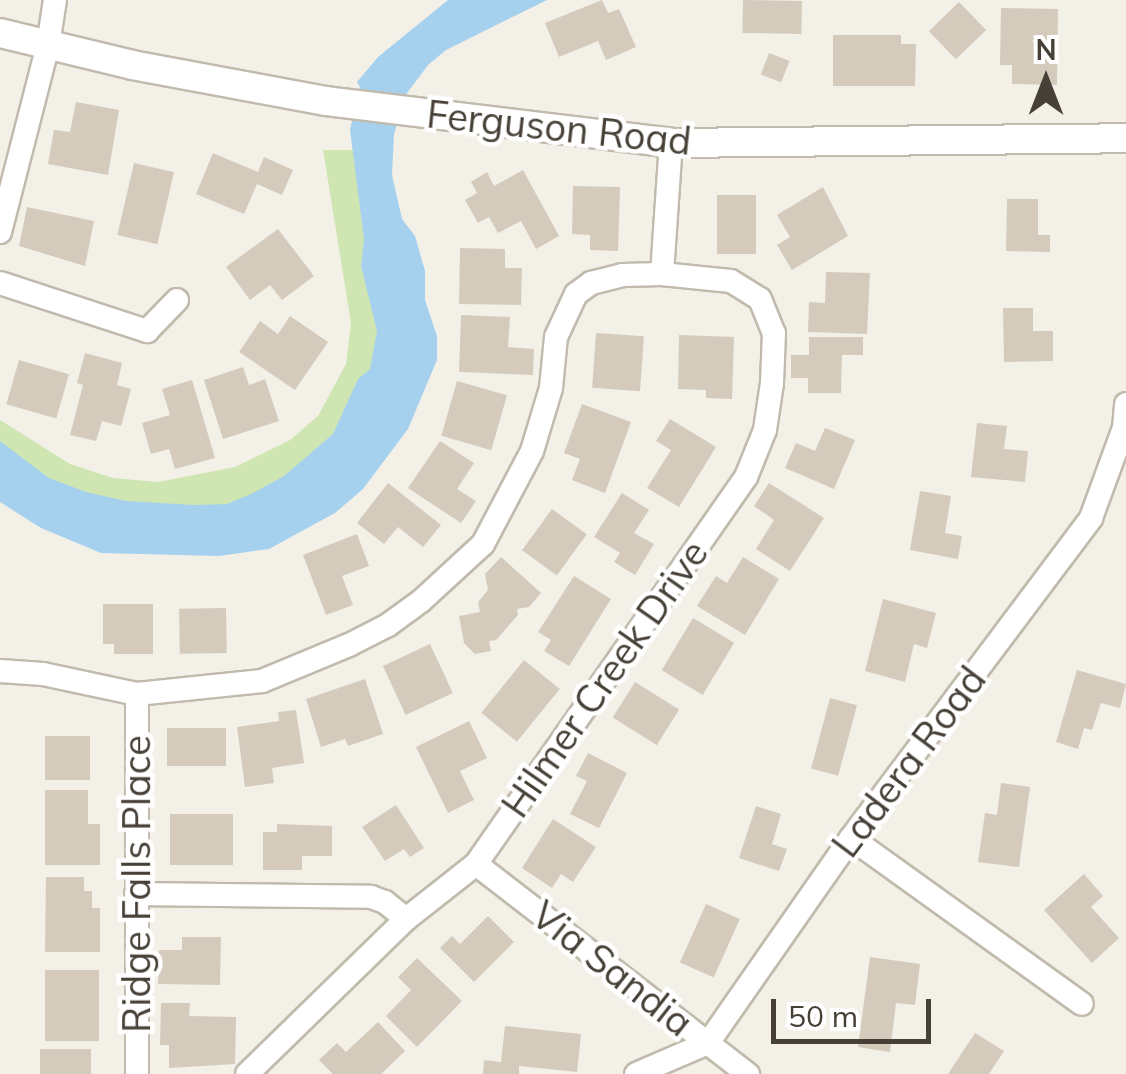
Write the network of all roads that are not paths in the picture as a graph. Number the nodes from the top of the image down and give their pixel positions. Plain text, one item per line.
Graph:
1 (56, 0) edge
2 (0, 33) edge
3 (48, 45) junction
4 (1126, 138) edge
5 (671, 143) junction
6 (0, 232) edge
7 (662, 274) junction
8 (0, 283) edge
9 (176, 300) dead end
10 (1126, 404) edge
11 (0, 671) edge
12 (137, 694) junction
13 (851, 838) junction
14 (476, 864) junction
15 (136, 894) junction
16 (406, 920) junction
17 (1082, 1004) dead end
18 (708, 1043) junction
19 (137, 1074) edge
20 (247, 1074) edge
21 (636, 1074) edge
22 (748, 1074) edge

1 - 3 street
2 - 3 street, Ferguson Road
3 - 5 street, Ferguson Road
3 - 6 street
4 - 5 street, Ferguson Road
5 - 7 street
7 - 12 street, Hilmer Creek Drive
7 - 14 street, Hilmer Creek Drive
8 - 9 street
10 - 13 street, Ladera Road
11 - 12 street, Hilmer Creek Drive
12 - 15 street, Ridge Falls Place
13 - 17 street
13 - 18 street, Ladera Road
14 - 16 street, Hilmer Creek Drive
14 - 18 street, Via Sandia
15 - 16 street
15 - 19 street, Ridge Falls Place
16 - 20 street, Hilmer Creek Drive
18 - 21 street
18 - 22 street, Via Sandia

